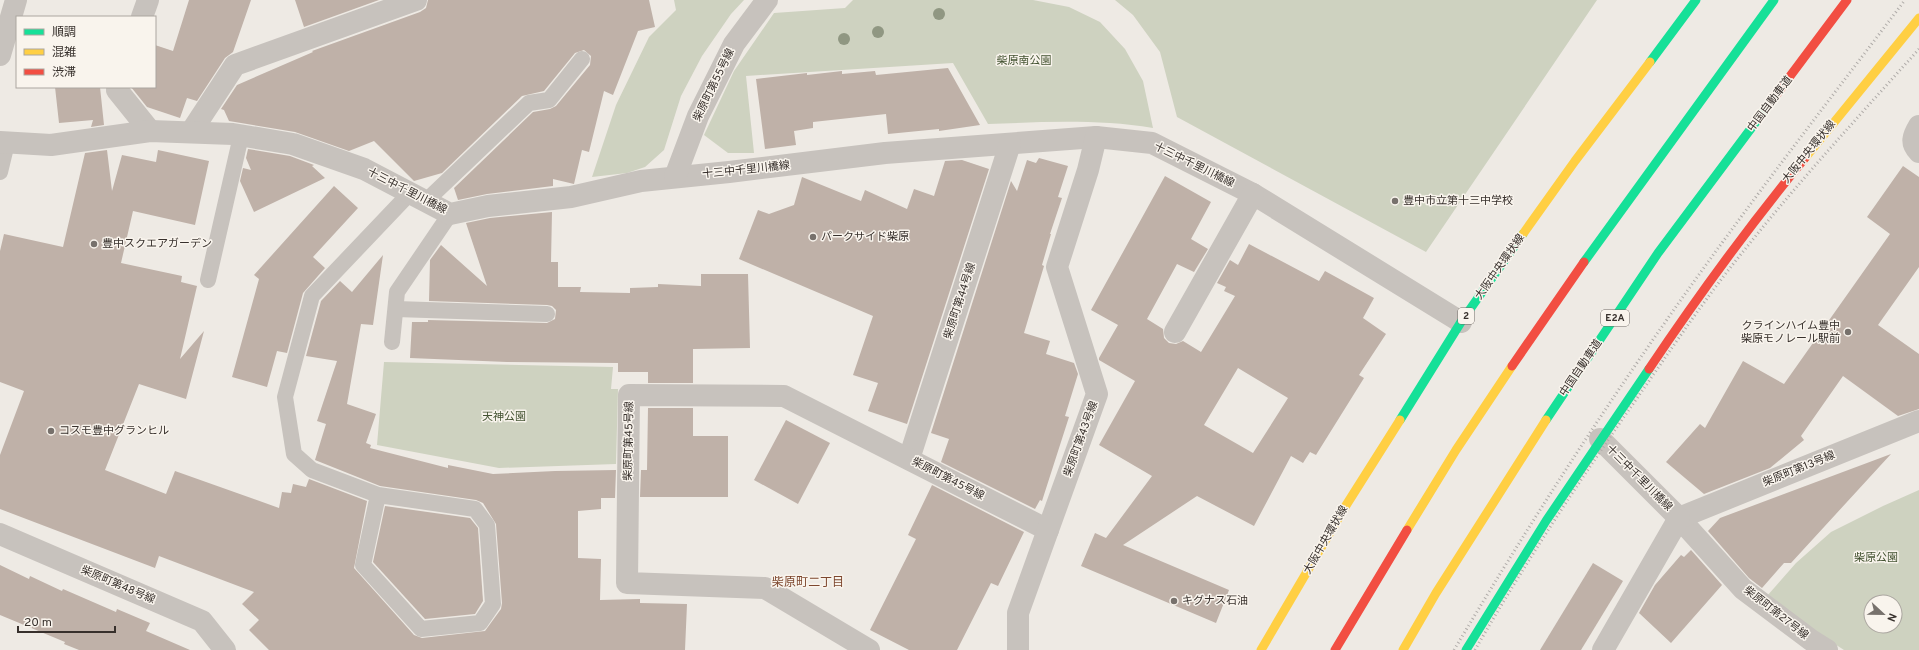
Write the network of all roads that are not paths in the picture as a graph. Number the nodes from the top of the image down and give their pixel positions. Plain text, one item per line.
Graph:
1 (16, 0) edge
2 (148, 0) edge
3 (416, 0) edge
4 (767, 0) edge
5 (1696, 0) edge
6 (1774, 0) edge
7 (1848, 0) edge
8 (142, 16) edge
9 (1919, 18) edge
10 (0, 55) edge
11 (582, 59) dead end
12 (118, 88) edge
13 (1919, 126) edge
14 (150, 131) junction
15 (191, 132) junction
16 (241, 136) junction
17 (1096, 137) junction
18 (3, 143) edge
19 (1010, 144) junction
20 (1919, 152) edge
21 (0, 172) edge
22 (675, 177) junction
23 (1253, 194) junction
24 (418, 197) junction
25 (450, 214) junction
26 (208, 280) dead end
27 (396, 309) junction
28 (547, 314) dead end
29 (1461, 322) junction
30 (1176, 332) dead end
31 (392, 342) dead end
32 (1919, 421) edge
33 (1600, 439) junction
34 (909, 459) junction
35 (378, 495) junction
36 (1679, 518) junction
37 (1048, 530) junction
38 (0, 534) edge
39 (225, 650) edge
40 (869, 650) edge
41 (1018, 650) edge
42 (1261, 650) edge
43 (1335, 650) edge
44 (1403, 650) edge
45 (1466, 650) edge
46 (1603, 650) edge
47 (1827, 650) edge

1 - 10 street
2 - 8 street
3 - 15 street
4 - 22 street, 柴原町第55号線
5 - 29 main road, 大阪中央環状線 / 2
6 - 43 main road
7 - 44 main road, 中国自動車道 / E2A
9 - 33 main road, 大阪中央環状線
11 - 24 lane
12 - 14 street
13 - 20 street
14 - 15 street, 十三中千里川橋線
14 - 18 street, 十三中千里川橋線
15 - 16 street, 十三中千里川橋線
16 - 24 street, 十三中千里川橋線
16 - 26 lane
17 - 19 street, 十三中千里川橋線
17 - 23 street, 十三中千里川橋線
17 - 37 street, 柴原町第43号線
18 - 21 lane
19 - 22 street, 十三中千里川橋線
19 - 34 street, 柴原町第44号線
22 - 25 street, 十三中千里川橋線
23 - 29 street, 十三中千里川橋線
23 - 30 street
24 - 25 street, 十三中千里川橋線
24 - 35 lane
25 - 27 lane
27 - 28 lane
27 - 31 lane
29 - 42 main road, 大阪中央環状線 / 2
32 - 36 street, 柴原町第13号線
33 - 36 street, 十三中千里川橋線
33 - 45 main road, 大阪中央環状線
34 - 37 street, 柴原町第45号線
34 - 40 street, 柴原町第45号線
35 - 35 lane
36 - 46 street
36 - 47 street, 柴原町第27号線
37 - 41 street, 柴原町第43号線
38 - 39 street, 柴原町第48号線

